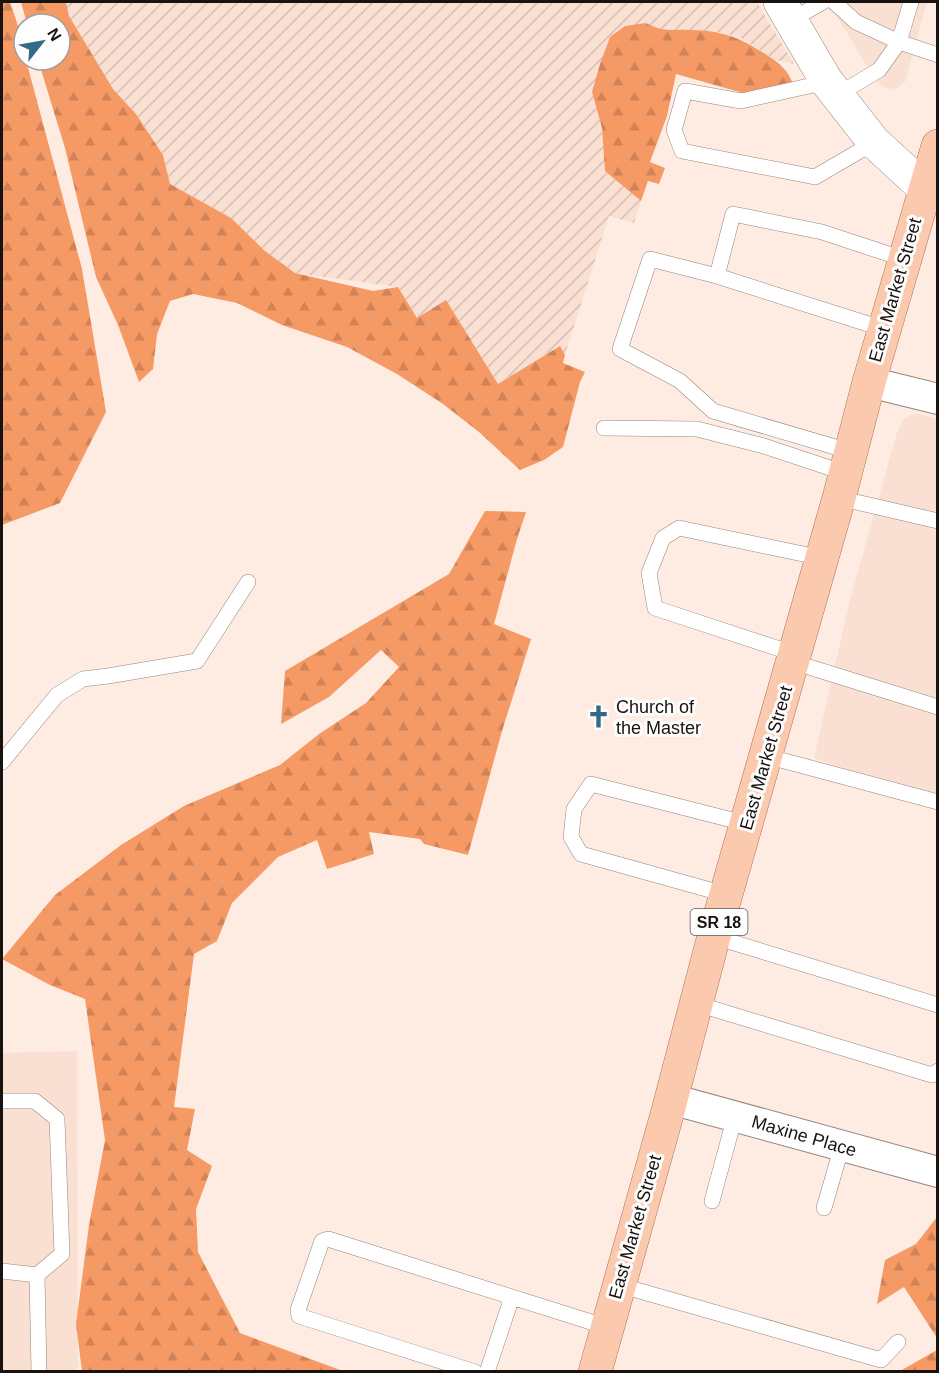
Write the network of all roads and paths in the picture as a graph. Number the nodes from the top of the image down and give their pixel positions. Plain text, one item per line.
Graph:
1 (823, 2) edge
2 (834, 2) edge
3 (911, 2) edge
4 (785, 11) edge
5 (899, 42) junction
6 (938, 55) edge
7 (832, 88) junction
8 (874, 142) junction
9 (938, 146) edge
10 (927, 204) edge
11 (904, 259) junction
12 (717, 276) junction
13 (884, 329) junction
14 (869, 382) junction
15 (938, 399) edge
16 (604, 428) dead end
17 (845, 474) junction
18 (938, 520) edge
19 (822, 558) junction
20 (248, 582) dead end
21 (794, 658) junction
22 (938, 707) edge
23 (766, 756) junction
24 (2, 762) edge
25 (938, 802) edge
26 (747, 824) junction
27 (728, 895) junction
28 (715, 937) junction
29 (697, 1004) junction
30 (938, 1005) edge
31 (938, 1071) edge
32 (671, 1099) junction
33 (2, 1101) edge
34 (735, 1116) junction
35 (842, 1146) junction
36 (938, 1172) edge
37 (712, 1201) dead end
38 (824, 1208) dead end
39 (2, 1271) edge
40 (37, 1275) junction
41 (619, 1285) junction
42 (512, 1297) junction
43 (607, 1327) junction
44 (898, 1342) dead end
45 (39, 1371) edge
46 (475, 1371) edge
47 (487, 1371) edge
48 (595, 1371) edge

1 - 4 lane
2 - 5 lane
3 - 5 lane
4 - 7 street
5 - 6 lane
5 - 7 lane
7 - 8 street
7 - 8 lane
8 - 10 street
9 - 10 main road, East Market Street / SR 18
10 - 11 main road, East Market Street / SR 18
11 - 12 lane
11 - 13 main road, East Market Street / SR 18
12 - 13 lane
12 - 17 lane
13 - 14 main road, East Market Street / SR 18
14 - 15 street
14 - 17 main road, East Market Street / SR 18
16 - 17 lane
17 - 18 lane
17 - 19 main road, East Market Street / SR 18
19 - 21 main road, East Market Street / SR 18
19 - 21 lane
20 - 24 lane
21 - 22 lane
21 - 23 main road, East Market Street / SR 18
23 - 25 lane
23 - 26 main road, East Market Street / SR 18
26 - 27 main road, East Market Street / SR 18
26 - 27 lane
27 - 28 main road, East Market Street / SR 18
28 - 29 main road, East Market Street / SR 18
28 - 30 lane
29 - 31 lane
29 - 32 main road, East Market Street / SR 18
32 - 34 street, Maxine Place
32 - 41 main road, East Market Street / SR 18
33 - 40 lane
34 - 35 street, Maxine Place
34 - 37 lane
35 - 36 street, Maxine Place
35 - 38 lane
39 - 40 lane
40 - 45 lane
41 - 43 main road, East Market Street / SR 18
41 - 44 lane
42 - 43 lane
42 - 46 lane
42 - 47 lane
43 - 48 main road, East Market Street / SR 18

